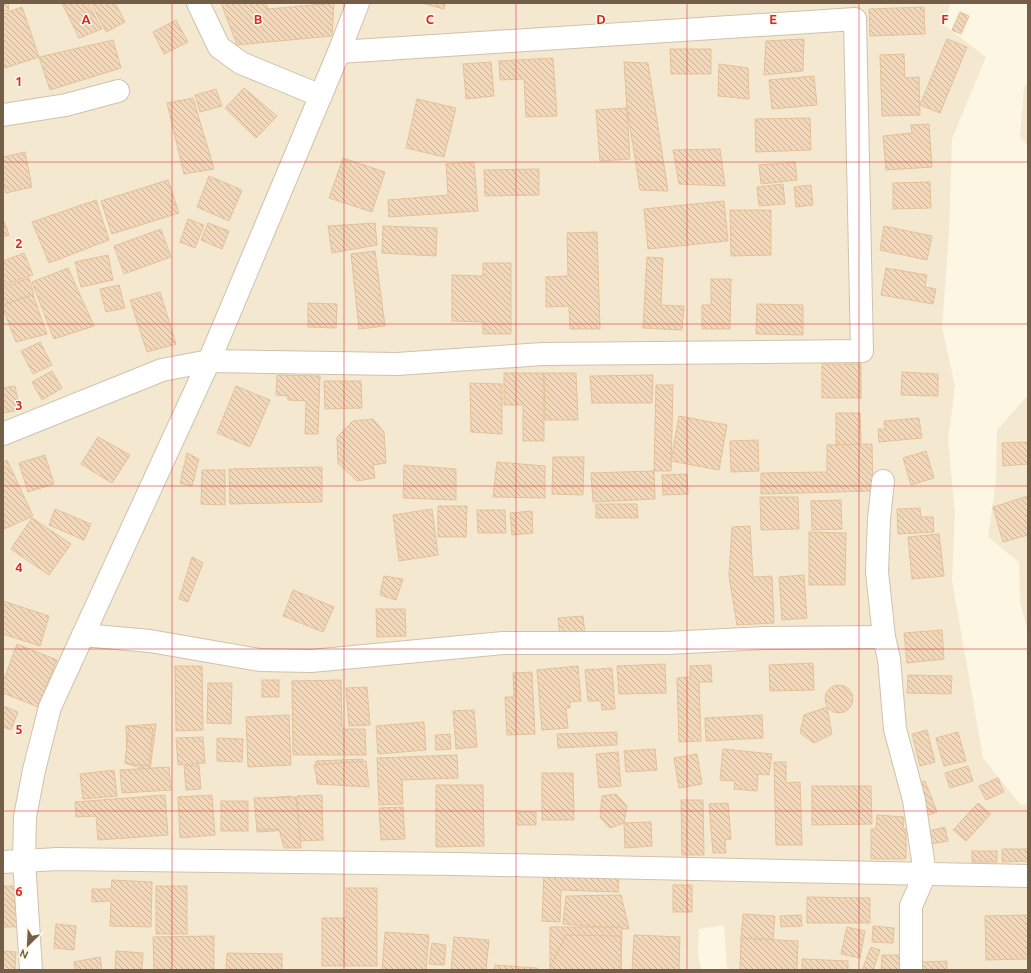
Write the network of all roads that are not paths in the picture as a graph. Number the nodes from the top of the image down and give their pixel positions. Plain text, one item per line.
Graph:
1 (198, 3) edge
2 (358, 3) edge
3 (339, 52) junction
4 (118, 91) dead end
5 (320, 96) junction
6 (3, 115) edge
7 (209, 361) junction
8 (3, 434) edge
9 (883, 480) dead end
10 (83, 635) junction
11 (884, 637) junction
12 (13, 862) edge
13 (925, 874) junction
14 (1028, 876) edge
15 (31, 970) edge
16 (911, 970) edge

1 - 5 street
2 - 3 street
3 - 5 street
3 - 7 street
4 - 6 street
5 - 7 street
7 - 8 street
7 - 10 street
9 - 11 street
10 - 11 street
10 - 12 street
11 - 13 street
12 - 13 street
12 - 15 street
13 - 14 street
13 - 16 street

